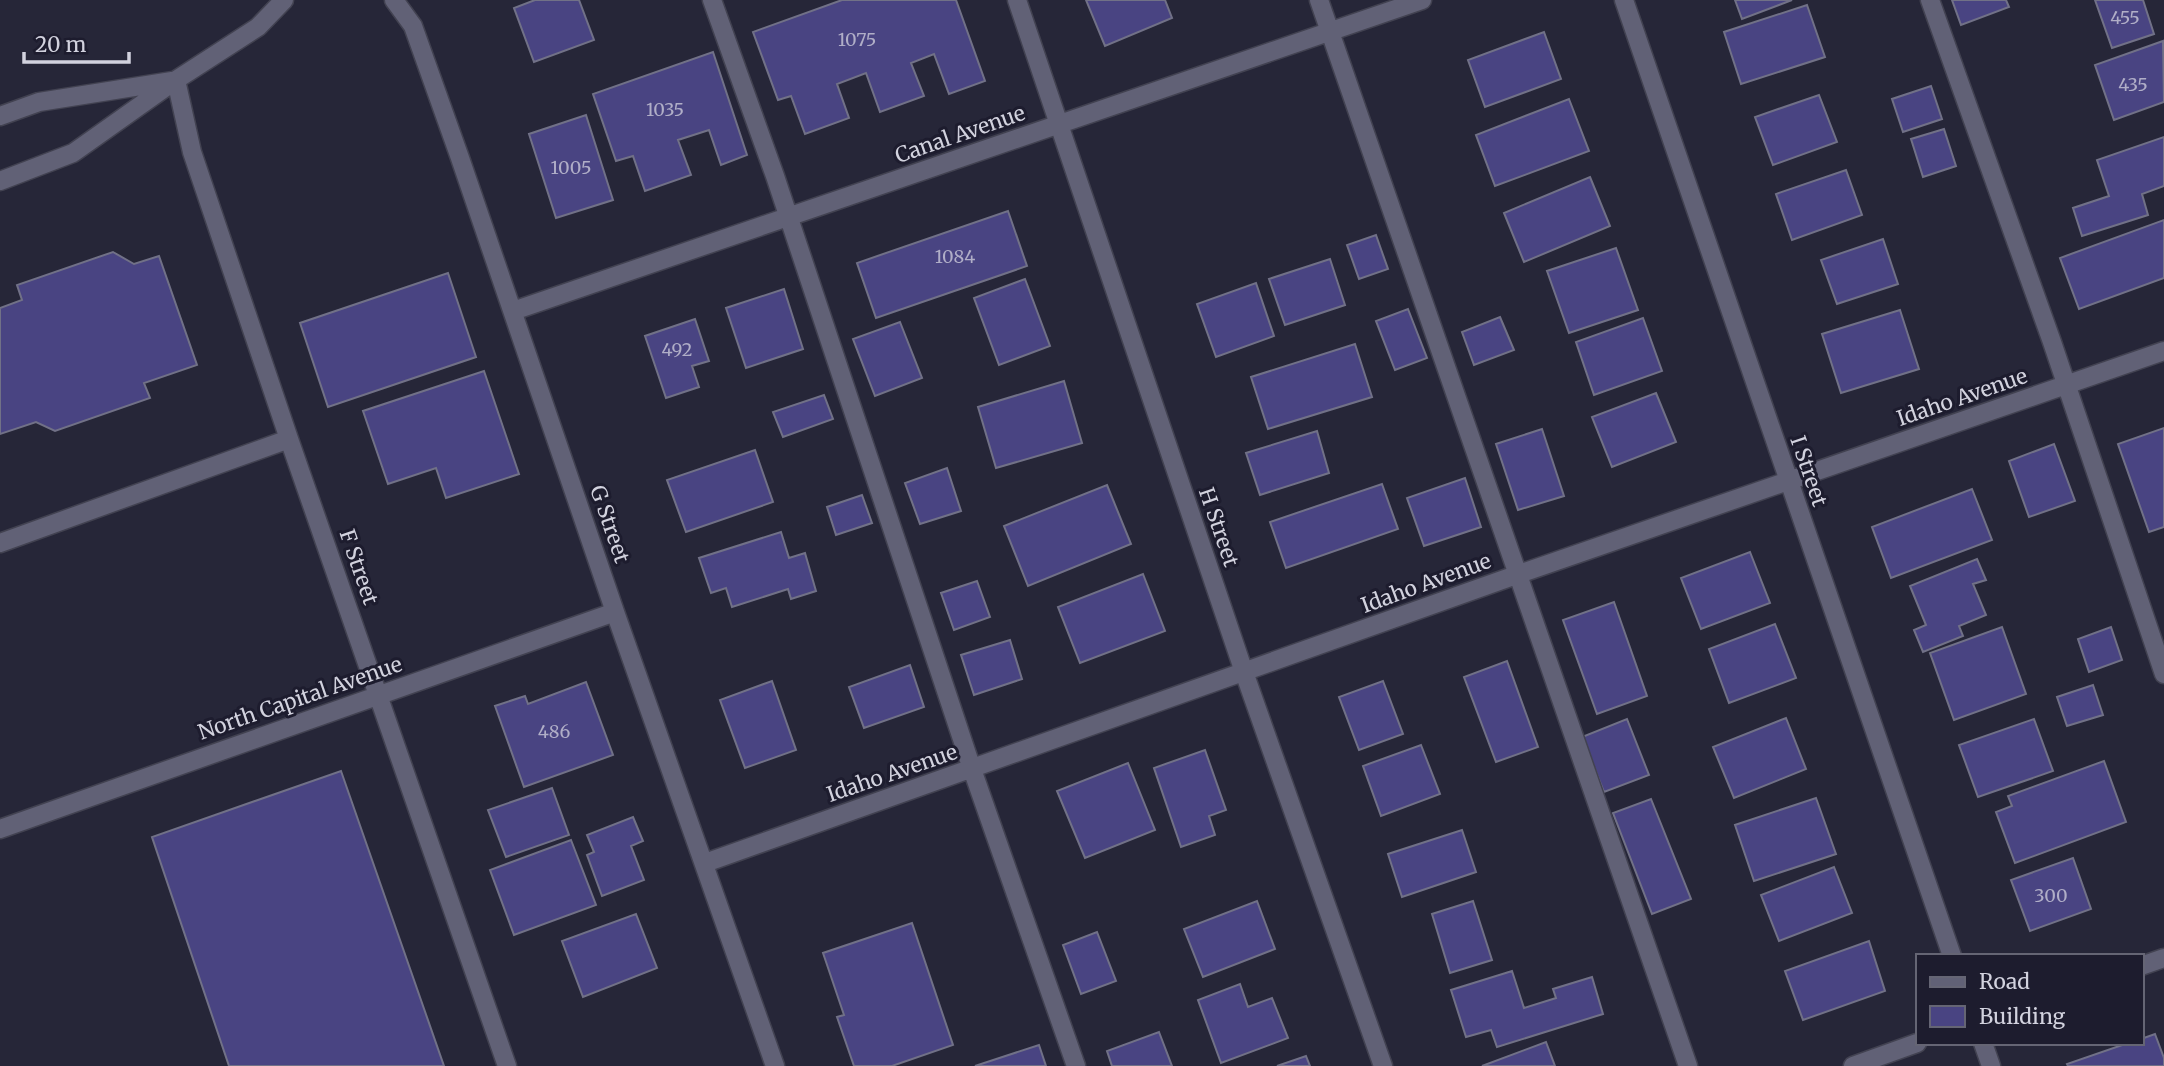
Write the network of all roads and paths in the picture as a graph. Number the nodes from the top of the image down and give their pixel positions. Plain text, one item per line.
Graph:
1 (285, 0) edge
2 (394, 0) edge
3 (712, 0) edge
4 (1017, 0) edge
5 (1319, 0) edge
6 (1422, 0) edge
7 (1624, 0) edge
8 (1930, 0) edge
9 (1330, 31) junction
10 (176, 80) junction
11 (0, 116) edge
12 (1059, 124) junction
13 (0, 181) edge
14 (789, 217) junction
15 (513, 312) junction
16 (2164, 351) edge
17 (2067, 386) junction
18 (289, 439) junction
19 (1789, 481) junction
20 (0, 543) edge
21 (1519, 574) junction
22 (615, 612) junction
23 (1244, 672) junction
24 (2164, 674) edge
25 (379, 695) junction
26 (972, 769) junction
27 (0, 828) edge
28 (705, 863) junction
29 (1951, 954) edge
30 (2164, 958) edge
31 (2143, 965) edge
32 (1916, 1043) edge
33 (1984, 1045) edge
34 (507, 1066) edge
35 (775, 1066) edge
36 (1076, 1066) edge
37 (1383, 1066) edge
38 (1688, 1066) edge
39 (1853, 1066) edge
40 (1991, 1066) edge

1 - 10 street
2 - 15 street, G Street
3 - 14 street
4 - 12 street, H Street
5 - 9 street
6 - 9 street, Canal Avenue
7 - 19 street, I Street
8 - 17 street
9 - 12 street, Canal Avenue
9 - 21 street
10 - 11 street
10 - 13 street
10 - 18 street, F Street
12 - 14 street, Canal Avenue
12 - 23 street, H Street
14 - 15 street, Canal Avenue
14 - 26 street
15 - 22 street, G Street
16 - 17 street, Idaho Avenue
17 - 19 street, Idaho Avenue
17 - 24 street
18 - 20 street
18 - 25 street, F Street
19 - 21 street, Idaho Avenue
19 - 29 street, I Street
21 - 23 street, Idaho Avenue
21 - 38 street
22 - 25 street, North Capital Avenue
22 - 28 street, G Street
23 - 26 street, Idaho Avenue
23 - 37 street, H Street
25 - 27 street, North Capital Avenue
25 - 34 street, F Street
26 - 28 street, Idaho Avenue
26 - 36 street
28 - 35 street, G Street
30 - 31 street
32 - 39 street
33 - 40 street

